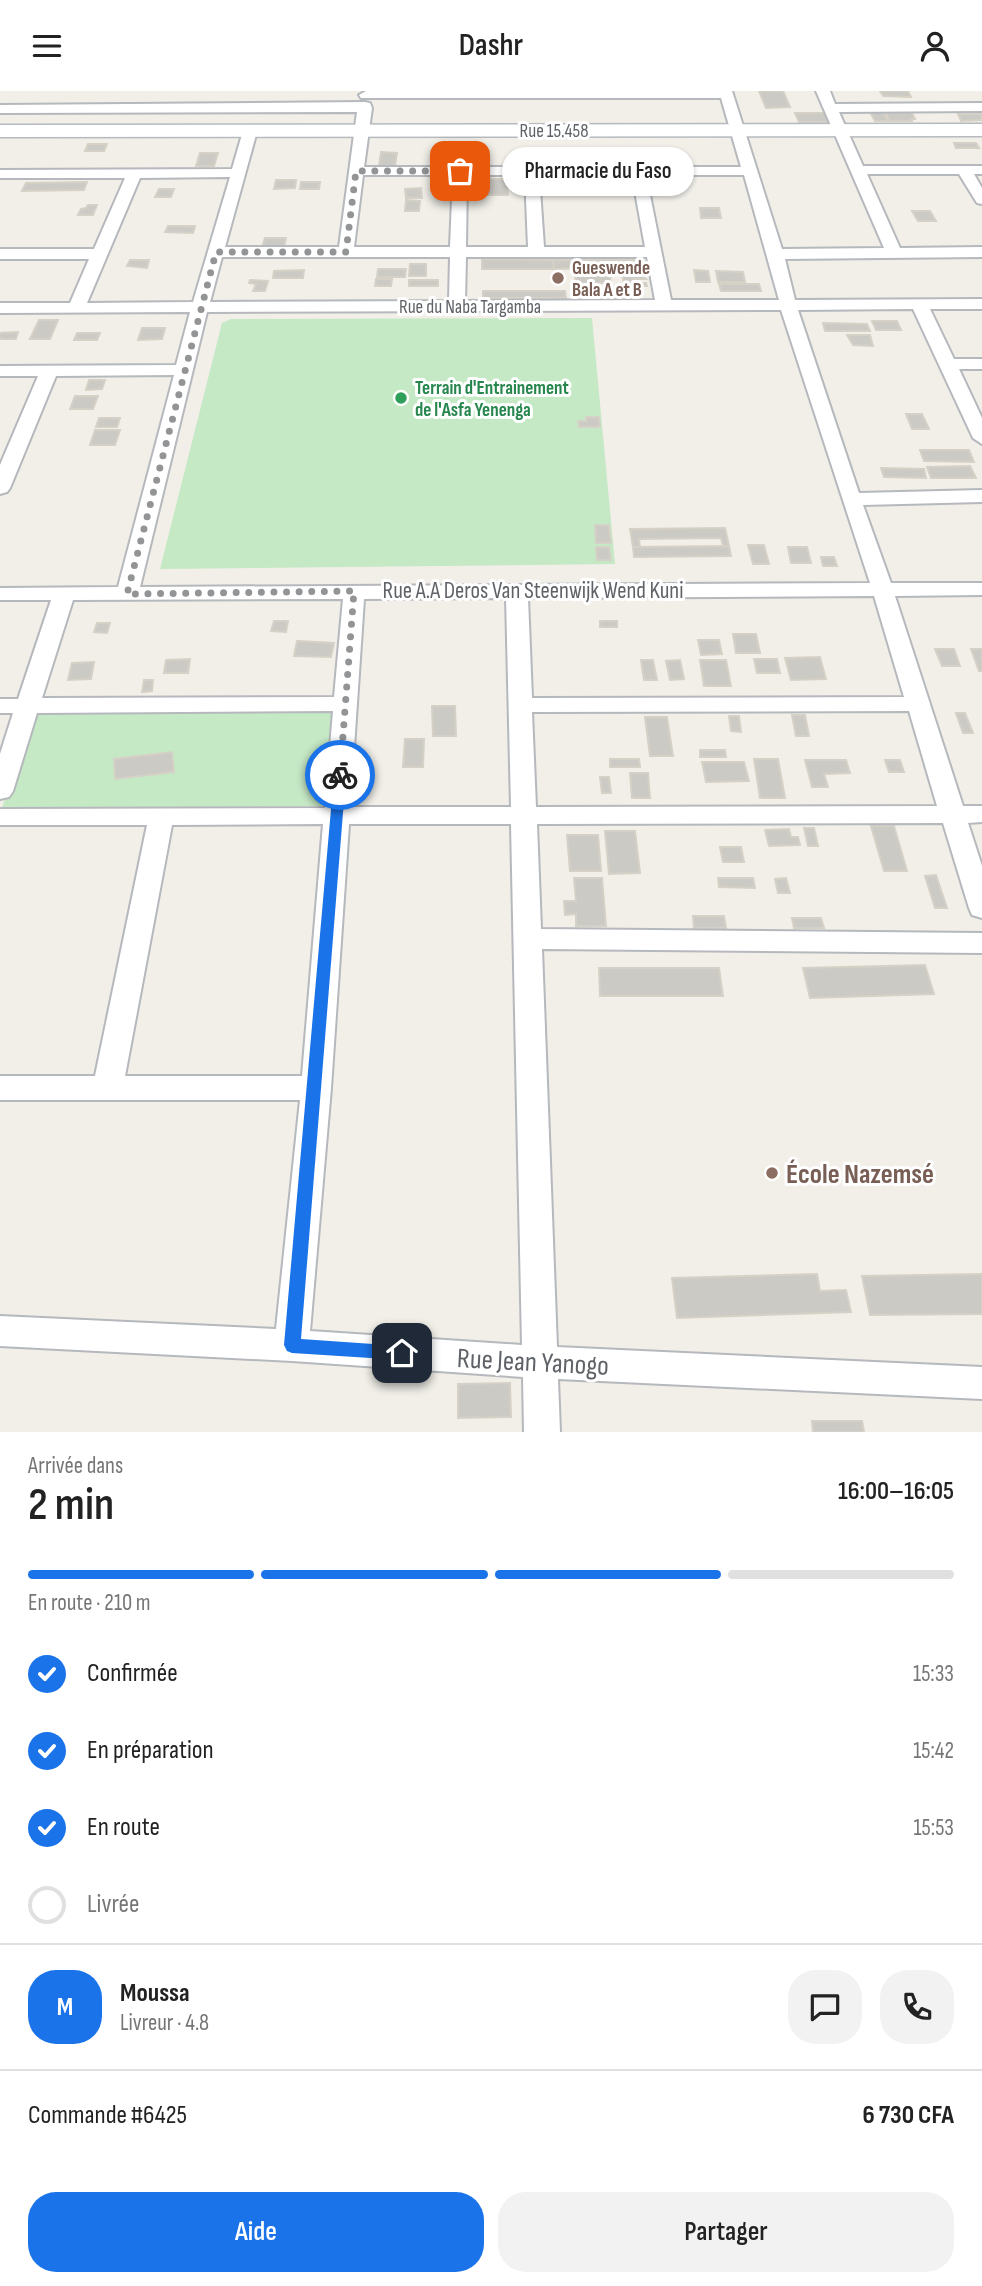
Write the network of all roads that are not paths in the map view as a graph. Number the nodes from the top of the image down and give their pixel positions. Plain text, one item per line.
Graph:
1 (92, 91) edge
2 (823, 91) edge
3 (725, 92) edge
4 (460, 93) edge
5 (618, 93) edge
6 (366, 98) edge
7 (831, 107) junction
8 (982, 107) edge
9 (0, 109) edge
10 (83, 109) junction
11 (362, 130) junction
12 (842, 130) junction
13 (982, 130) edge
14 (0, 131) edge
15 (67, 131) junction
16 (250, 131) junction
17 (737, 131) junction
18 (860, 170) junction
19 (964, 170) junction
20 (982, 170) edge
21 (356, 171) junction
22 (460, 171) junction
23 (532, 171) junction
24 (638, 171) junction
25 (750, 171) junction
26 (239, 173) junction
27 (0, 174) edge
28 (134, 174) junction
29 (982, 200) edge
30 (216, 252) junction
31 (346, 252) junction
32 (459, 252) junction
33 (537, 252) junction
34 (652, 252) junction
35 (982, 252) edge
36 (894, 253) junction
37 (0, 254) edge
38 (99, 254) junction
39 (776, 254) junction
40 (789, 304) junction
41 (919, 304) junction
42 (982, 304) edge
43 (664, 305) junction
44 (457, 306) junction
45 (200, 307) junction
46 (0, 308) edge
47 (76, 308) junction
48 (948, 364) junction
49 (982, 364) edge
50 (184, 370) junction
51 (0, 372) edge
52 (49, 372) junction
53 (982, 438) edge
54 (0, 488) edge
55 (982, 496) edge
56 (850, 499) junction
57 (882, 588) junction
58 (982, 589) edge
59 (517, 590) junction
60 (354, 591) junction
61 (0, 594) edge
62 (64, 594) junction
63 (127, 594) junction
64 (345, 703) junction
65 (918, 703) junction
66 (523, 705) junction
67 (0, 706) edge
68 (28, 706) junction
69 (0, 791) edge
70 (952, 814) junction
71 (982, 814) edge
72 (338, 815) junction
73 (525, 815) junction
74 (0, 817) edge
75 (161, 817) junction
76 (982, 908) edge
77 (529, 939) junction
78 (982, 943) edge
79 (108, 1087) junction
80 (0, 1088) edge
81 (316, 1088) junction
82 (0, 1331) edge
83 (292, 1345) junction
84 (540, 1362) junction
85 (982, 1383) edge
86 (542, 1432) edge

1 - 10 street
2 - 7 street
3 - 5 street
3 - 17 street
4 - 5 street
4 - 6 street
6 - 10 street
6 - 11 street
7 - 8 street
7 - 12 street
9 - 10 street
10 - 15 street
11 - 16 main road, Rue 15.458
11 - 17 main road, Rue 15.458
11 - 21 street
12 - 13 main road, Rue 15.458
12 - 17 main road, Rue 15.458
12 - 18 street
14 - 15 main road, Rue 15.458
15 - 16 main road, Rue 15.458
16 - 26 street
17 - 25 street
18 - 19 street
18 - 36 street
19 - 20 street
19 - 29 street
21 - 22 street
21 - 31 street
22 - 23 street
22 - 32 street
23 - 24 street
23 - 33 street
24 - 25 street
24 - 34 street
25 - 39 street
26 - 28 street
26 - 30 street
27 - 28 street
28 - 38 street
30 - 31 street
30 - 45 street
31 - 32 street
32 - 33 street
32 - 44 street
33 - 34 street
34 - 43 street
35 - 36 street
36 - 39 street
37 - 38 street
38 - 47 street
39 - 40 street
40 - 41 street, Rue du Naba Targamba
40 - 43 street, Rue du Naba Targamba
40 - 56 street
41 - 42 street, Rue du Naba Targamba
41 - 48 street
43 - 44 street, Rue du Naba Targamba
44 - 45 street, Rue du Naba Targamba
45 - 47 street, Rue du Naba Targamba
45 - 50 street
46 - 47 street, Rue du Naba Targamba
48 - 49 street
48 - 53 street
50 - 52 street
50 - 63 street
51 - 52 street
52 - 54 street
55 - 56 street
56 - 57 street
57 - 58 street, Rue A.A Deros Van Steenwijk Wend Kuni
57 - 59 street, Rue A.A Deros Van Steenwijk Wend Kuni
57 - 65 street
59 - 60 street, Rue A.A Deros Van Steenwijk Wend Kuni
59 - 66 street
60 - 63 street, Rue A.A Deros Van Steenwijk Wend Kuni
60 - 64 street
61 - 62 street, Rue A.A Deros Van Steenwijk Wend Kuni
62 - 63 street, Rue A.A Deros Van Steenwijk Wend Kuni
62 - 68 street
64 - 68 street
64 - 72 street
65 - 66 street
65 - 70 street
66 - 73 street
67 - 68 street
68 - 69 street
70 - 71 street
70 - 73 street
70 - 76 street
72 - 73 street
72 - 75 street
72 - 81 street
73 - 77 street
74 - 75 street
75 - 79 street
77 - 78 street
77 - 84 street
79 - 80 street
79 - 81 street
81 - 83 street
82 - 83 street, Rue Jean Yanogo
83 - 84 street, Rue Jean Yanogo
84 - 85 street, Rue Jean Yanogo
84 - 86 street

